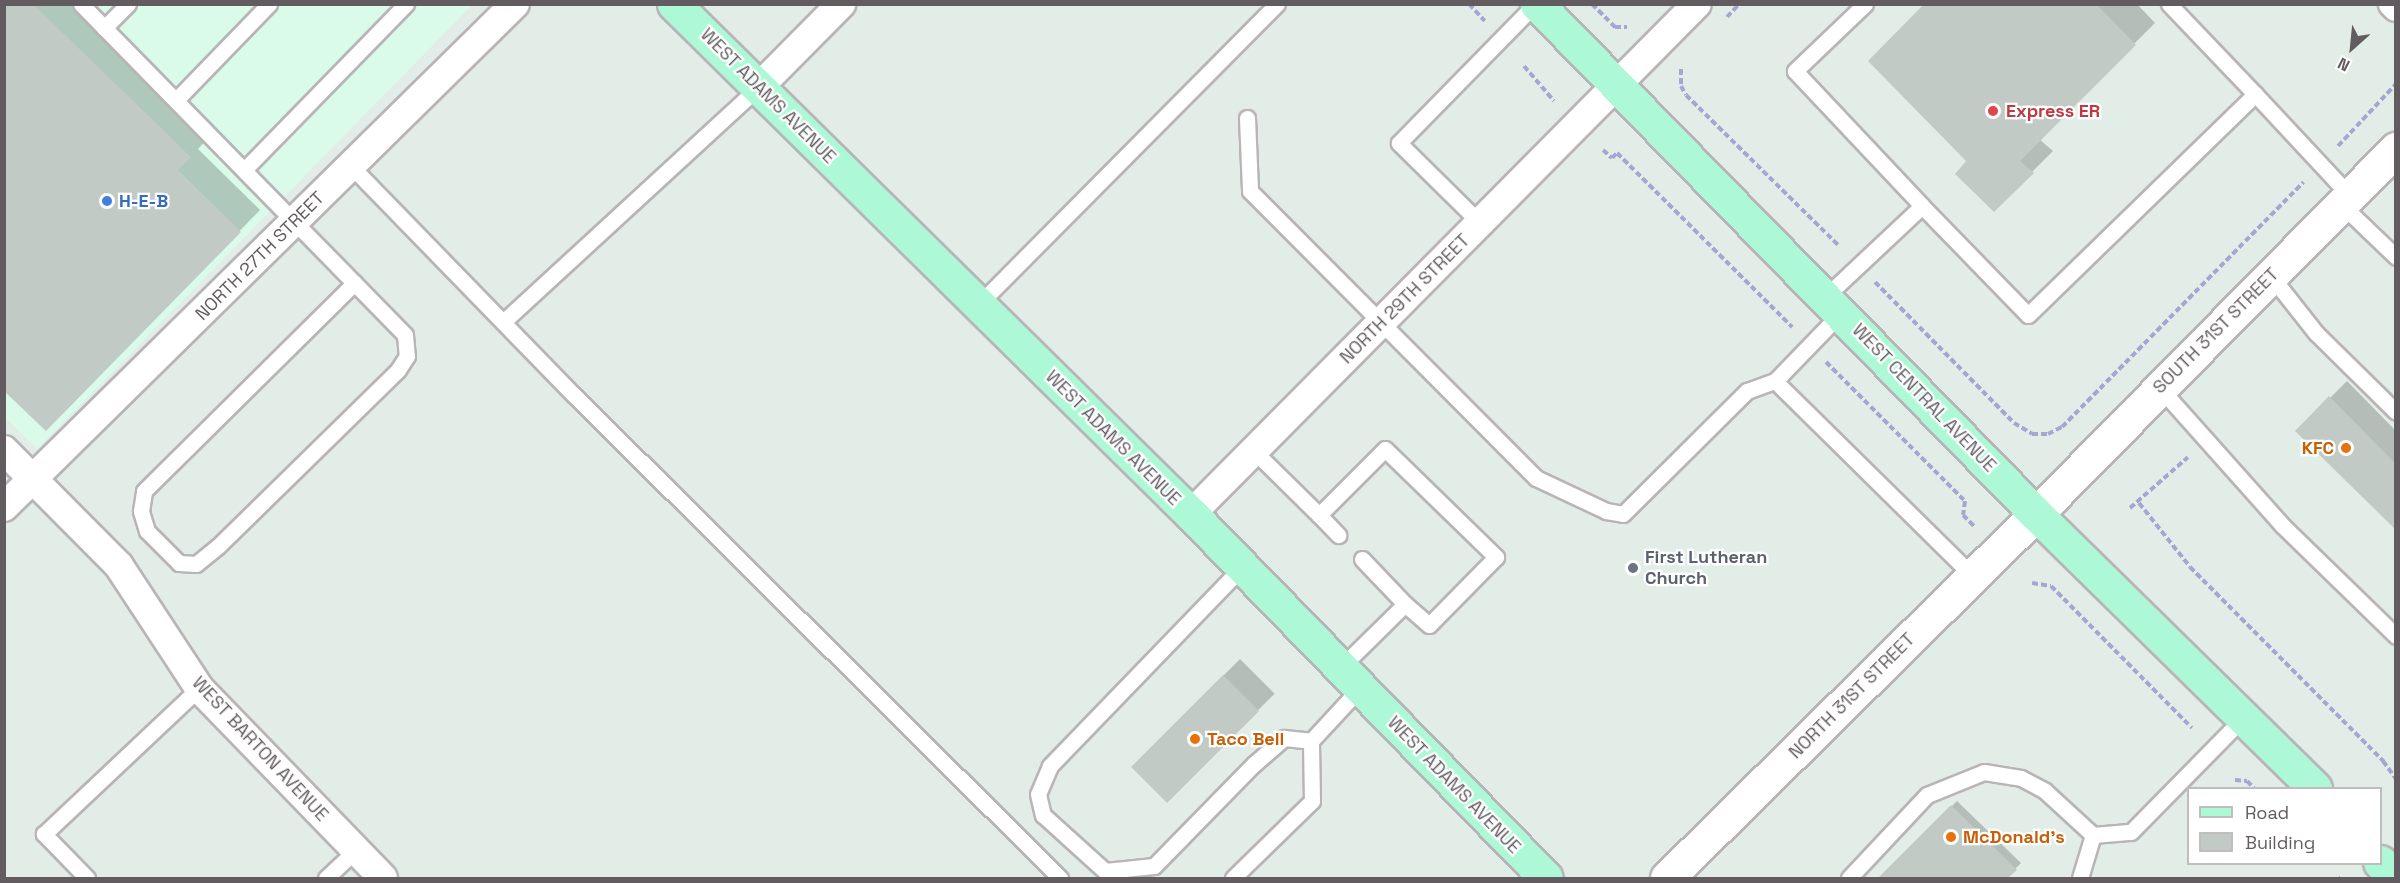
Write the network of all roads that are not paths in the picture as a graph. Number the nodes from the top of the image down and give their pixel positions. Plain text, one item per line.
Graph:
1 (81, 4) edge
2 (128, 4) edge
3 (270, 4) edge
4 (406, 4) edge
5 (515, 4) edge
6 (674, 4) edge
7 (841, 4) edge
8 (1277, 4) edge
9 (1536, 4) edge
10 (1697, 4) edge
11 (1865, 4) edge
12 (2169, 4) edge
13 (104, 28) junction
14 (1619, 84) junction
15 (759, 87) junction
16 (2255, 94) junction
17 (176, 100) junction
18 (1247, 118) dead end
19 (2396, 149) edge
20 (351, 166) junction
21 (244, 170) junction
22 (2346, 200) junction
23 (1922, 206) junction
24 (295, 222) junction
25 (1480, 223) junction
26 (2396, 257) edge
27 (2271, 276) junction
28 (354, 283) junction
29 (978, 305) junction
30 (1833, 305) junction
31 (503, 322) junction
32 (1381, 323) junction
33 (1775, 381) junction
34 (2160, 388) junction
35 (2396, 412) edge
36 (4, 450) edge
37 (1254, 452) junction
38 (34, 480) junction
39 (4, 507) edge
40 (1191, 514) junction
41 (2036, 514) junction
42 (1319, 515) junction
43 (1338, 536) dead end
44 (1362, 559) dead end
45 (1242, 567) junction
46 (1973, 576) junction
47 (1405, 604) junction
48 (2396, 636) edge
49 (1350, 678) junction
50 (199, 688) junction
51 (2244, 717) junction
52 (1311, 741) junction
53 (2313, 787) edge
54 (2093, 835) junction
55 (355, 851) junction
56 (2382, 864) edge
57 (87, 879) edge
58 (326, 879) edge
59 (383, 879) edge
60 (1060, 879) edge
61 (1233, 879) edge
62 (1546, 879) edge
63 (1667, 879) edge
64 (1849, 879) edge
65 (2080, 879) edge
66 (2395, 879) edge

1 - 13 lane
2 - 13 lane
3 - 17 lane
4 - 21 lane
5 - 20 street, NORTH 27TH STREET
6 - 15 main road, WEST ADAMS AVENUE
7 - 15 street
8 - 29 lane
9 - 14 main road, WEST CENTRAL AVENUE
9 - 25 lane
10 - 14 street, NORTH 29TH STREET
11 - 23 lane
12 - 16 lane
13 - 17 lane
14 - 25 street, NORTH 29TH STREET
14 - 30 main road, WEST CENTRAL AVENUE
15 - 29 main road, WEST ADAMS AVENUE
15 - 31 lane
16 - 22 lane
16 - 23 lane
17 - 21 lane
18 - 32 lane
19 - 22 main road, SOUTH 31ST STREET
20 - 24 street, NORTH 27TH STREET
20 - 31 lane
21 - 24 lane
22 - 26 lane
22 - 27 main road, SOUTH 31ST STREET
23 - 30 lane
24 - 28 lane
24 - 38 street, NORTH 27TH STREET
25 - 32 street, NORTH 29TH STREET
27 - 34 main road, SOUTH 31ST STREET
27 - 35 lane
28 - 28 lane
29 - 40 main road, WEST ADAMS AVENUE
30 - 33 lane
30 - 41 main road, WEST CENTRAL AVENUE
31 - 60 lane
32 - 33 lane
32 - 37 street, NORTH 29TH STREET
33 - 46 lane
34 - 41 main road, SOUTH 31ST STREET
34 - 48 lane
36 - 38 street, WEST BARTON AVENUE
37 - 40 street, NORTH 29TH STREET
37 - 42 lane
38 - 39 street, NORTH 27TH STREET
38 - 50 street, WEST BARTON AVENUE
40 - 45 main road, WEST ADAMS AVENUE
41 - 46 main road, NORTH 31ST STREET
41 - 51 main road, WEST CENTRAL AVENUE
42 - 43 lane
42 - 47 lane
44 - 47 lane
45 - 49 main road, WEST ADAMS AVENUE
45 - 52 lane
46 - 63 main road, NORTH 31ST STREET
47 - 49 lane
49 - 52 lane
49 - 62 main road, WEST ADAMS AVENUE
50 - 55 street, WEST BARTON AVENUE
50 - 57 lane
51 - 53 main road, WEST CENTRAL AVENUE
51 - 54 lane
52 - 61 lane
54 - 64 lane
54 - 65 lane
55 - 58 lane
55 - 59 street, WEST BARTON AVENUE
56 - 66 main road

